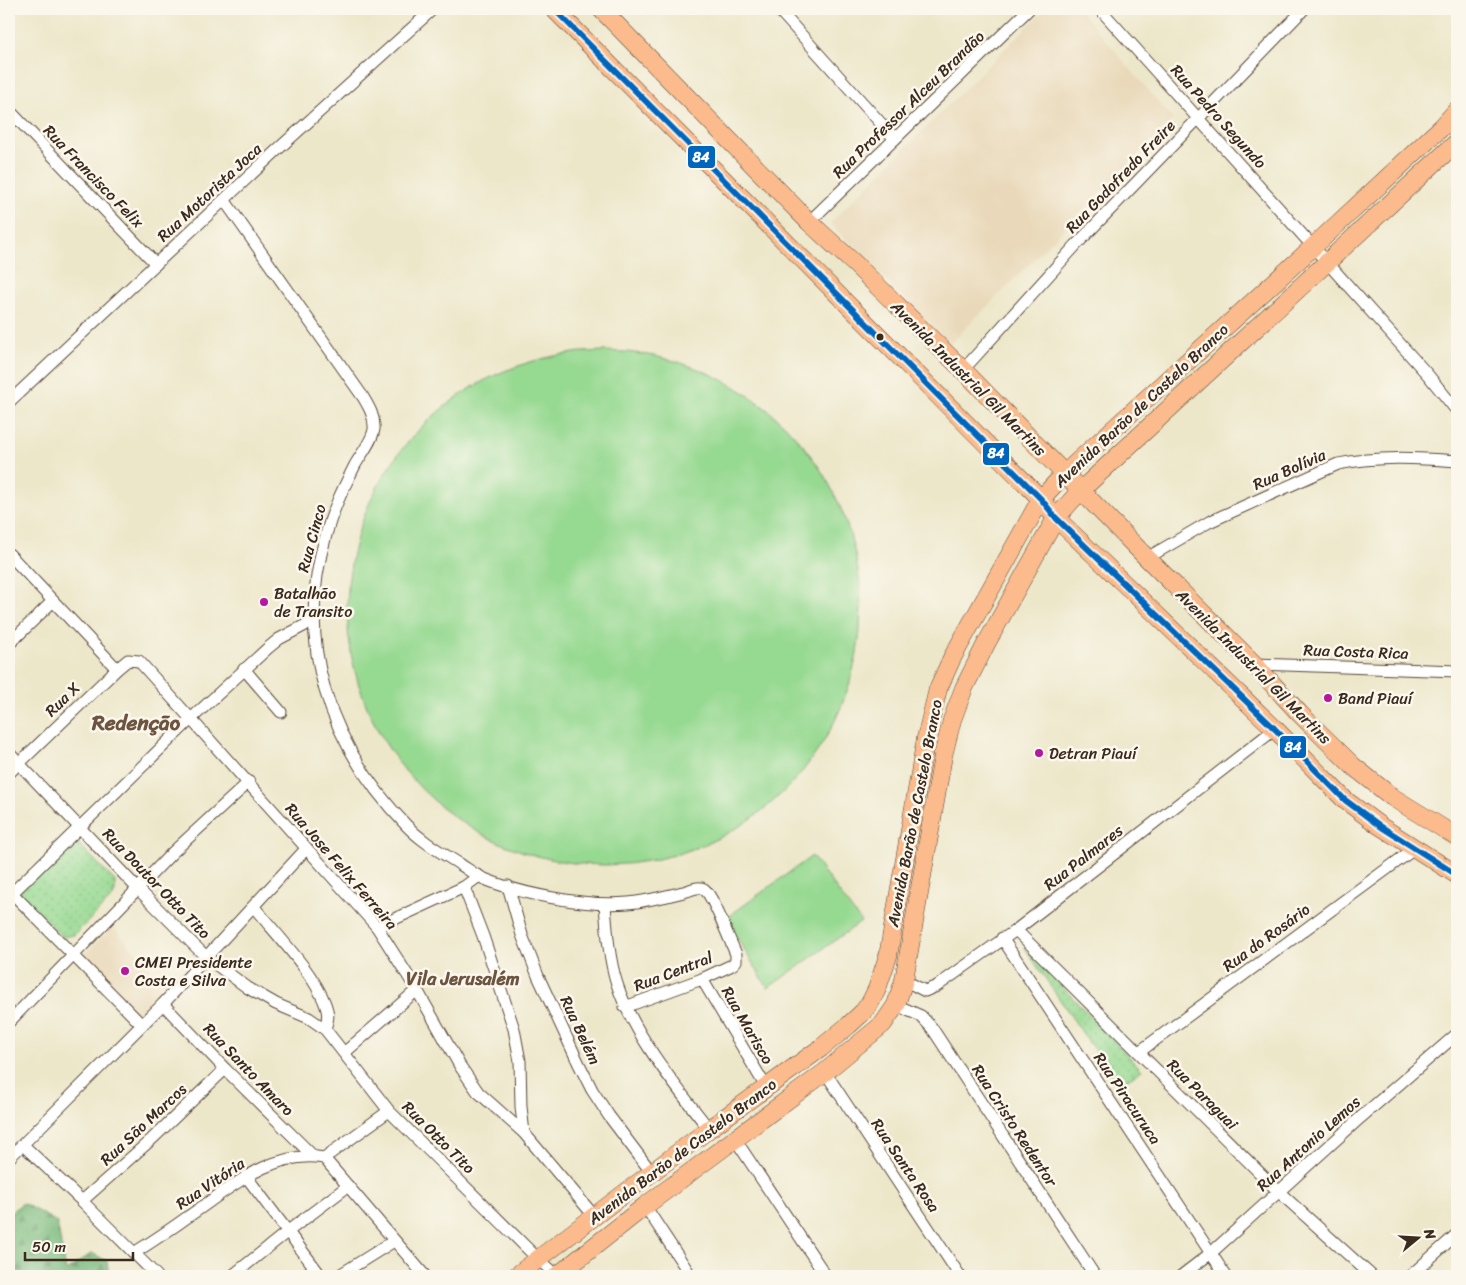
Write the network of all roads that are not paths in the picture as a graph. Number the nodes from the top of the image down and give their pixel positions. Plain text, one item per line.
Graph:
1 (432, 9) edge
2 (554, 9) edge
3 (601, 9) edge
4 (778, 9) edge
5 (1029, 9) edge
6 (1100, 9) edge
7 (1301, 10) edge
8 (9, 110) edge
9 (1457, 110) edge
10 (1198, 117) junction
11 (1442, 127) junction
12 (895, 139) junction
13 (1457, 141) edge
14 (225, 201) junction
15 (810, 222) junction
16 (1314, 246) junction
17 (1328, 263) junction
18 (156, 264) junction
19 (963, 370) junction
20 (9, 402) edge
21 (1457, 411) edge
22 (1457, 461) edge
23 (1064, 474) junction
24 (1080, 491) junction
25 (1041, 499) junction
26 (1056, 518) junction
27 (9, 554) edge
28 (1147, 558) junction
29 (53, 601) junction
30 (313, 621) junction
31 (9, 644) edge
32 (142, 663) joint
33 (1254, 664) junction
34 (117, 669) junction
35 (244, 669) junction
36 (1457, 671) edge
37 (281, 712) dead end
38 (192, 718) junction
39 (1275, 729) junction
40 (9, 753) edge
41 (19, 764) junction
42 (9, 773) edge
43 (249, 782) junction
44 (81, 827) junction
45 (1457, 837) edge
46 (306, 849) junction
47 (1414, 849) junction
48 (1457, 875) edge
49 (479, 876) junction
50 (508, 886) junction
51 (464, 887) junction
52 (137, 888) junction
53 (10, 894) edge
54 (605, 905) junction
55 (254, 907) junction
56 (377, 927) junction
57 (1016, 930) junction
58 (1002, 938) junction
59 (73, 954) junction
60 (206, 957) junction
61 (702, 979) junction
62 (904, 980) junction
63 (417, 990) junction
64 (163, 1004) junction
65 (896, 1005) junction
66 (625, 1007) junction
67 (9, 1022) edge
68 (142, 1026) junction
69 (325, 1029) junction
70 (1457, 1034) edge
71 (1139, 1052) junction
72 (344, 1053) junction
73 (225, 1069) junction
74 (825, 1072) junction
75 (766, 1087) junction
76 (389, 1111) junction
77 (709, 1129) junction
78 (524, 1133) junction
79 (736, 1139) junction
80 (23, 1145) junction
81 (312, 1156) junction
82 (9, 1158) edge
83 (324, 1158) junction
84 (652, 1173) junction
85 (246, 1176) junction
86 (348, 1186) junction
87 (1279, 1192) junction
88 (82, 1201) junction
89 (645, 1206) junction
90 (595, 1217) junction
91 (287, 1232) junction
92 (1457, 1234) edge
93 (394, 1241) junction
94 (134, 1253) junction
95 (1211, 1253) junction
96 (539, 1260) junction
97 (317, 1272) edge
98 (157, 1276) edge
99 (232, 1276) edge
100 (304, 1276) edge
101 (338, 1276) edge
102 (425, 1276) edge
103 (516, 1276) edge
104 (558, 1276) edge
105 (691, 1276) edge
106 (826, 1276) edge
107 (960, 1276) edge
108 (1095, 1276) edge
109 (1181, 1276) edge
110 (1226, 1276) edge
111 (1372, 1276) edge
112 (1410, 1276) edge

1 - 14 street, Rua Motorista Joca
2 - 25 main road, Avenida Industrial Gil Martins
3 - 15 main road, Avenida Industrial Gil Martins
4 - 12 street
5 - 12 street, Rua Professor Alceu Brandão
6 - 10 street, Rua Pedro Segundo
7 - 10 street, Rua Godofredo Freire
8 - 18 street, Rua Francisco Felix
9 - 11 main road, Avenida Barão de Castelo Branco
10 - 16 street, Rua Pedro Segundo
10 - 19 street, Rua Godofredo Freire
11 - 13 street
11 - 16 main road, Avenida Barão de Castelo Branco
12 - 15 street, Rua Professor Alceu Brandão
13 - 17 main road, Avenida Barão de Castelo Branco
14 - 18 street, Rua Motorista Joca
14 - 30 street, Rua Cinco
15 - 19 main road, Avenida Industrial Gil Martins
16 - 17 street, Rua Pedro Segundo
16 - 23 main road, Avenida Barão de Castelo Branco
17 - 21 street, Rua Pedro Segundo
17 - 24 main road, Avenida Barão de Castelo Branco
18 - 20 street, Rua Motorista Joca
19 - 23 main road, Avenida Industrial Gil Martins
22 - 28 street, Rua Bolívia
23 - 24 main road, Avenida Industrial Gil Martins
23 - 25 main road, Avenida Barão de Castelo Branco
24 - 26 main road, Avenida Barão de Castelo Branco
24 - 28 main road, Avenida Industrial Gil Martins
25 - 26 main road, Avenida Industrial Gil Martins
25 - 75 main road, Avenida Barão de Castelo Branco
26 - 39 main road, Avenida Industrial Gil Martins
26 - 62 main road, Avenida Barão de Castelo Branco
27 - 29 street
28 - 33 main road, Avenida Industrial Gil Martins
29 - 31 street
29 - 34 street
30 - 35 street
30 - 49 street, Rua Cinco
32 - 34 street, Rua X
32 - 38 street, Rua Jose Felix Ferreira
33 - 36 street, Rua Costa Rica
33 - 45 main road, Avenida Industrial Gil Martins
34 - 41 street, Rua X
35 - 37 street
35 - 38 street
38 - 43 street, Rua Jose Felix Ferreira
38 - 44 street
39 - 47 main road, Avenida Industrial Gil Martins
39 - 57 street, Rua Palmares
40 - 41 street, Rua Doutor Otto Tito
41 - 42 street, Rua X
41 - 44 street, Rua Doutor Otto Tito
43 - 46 street, Rua Jose Felix Ferreira
43 - 52 street
44 - 52 street, Rua Doutor Otto Tito
44 - 53 street
46 - 55 street
46 - 56 street, Rua Jose Felix Ferreira
47 - 48 main road, Avenida Industrial Gil Martins
47 - 71 street, Rua do Rosário
49 - 50 street
49 - 51 street
50 - 54 street
50 - 84 street, Rua Belém
51 - 56 street
51 - 78 street
52 - 59 street
52 - 60 street, Rua Doutor Otto Tito
53 - 59 street
54 - 61 street, Rua Central
54 - 66 street
55 - 60 street
55 - 69 street
56 - 63 street, Rua Jose Felix Ferreira
57 - 58 street, Rua Palmares
57 - 71 street, Rua Paraguai
58 - 62 street, Rua Palmares
58 - 95 street, Rua Piracuruca
59 - 67 street
59 - 68 street
60 - 64 street
60 - 69 street, Rua Doutor Otto Tito
61 - 66 street, Rua Central
61 - 75 street, Rua Marisco
62 - 65 main road, Avenida Barão de Castelo Branco
63 - 72 street
63 - 78 street, Rua Jose Felix Ferreira
64 - 68 street
64 - 73 street, Rua Santo Amaro
65 - 74 main road, Avenida Barão de Castelo Branco
65 - 108 street, Rua Cristo Redentor
66 - 77 street
68 - 80 street
69 - 72 street, Rua Otto Tito
70 - 87 street, Rua Antonio Lemos
71 - 87 street, Rua Paraguai
72 - 76 street, Rua Otto Tito
73 - 81 street, Rua Santo Amaro
73 - 88 street, Rua São Marcos
74 - 79 main road, Avenida Barão de Castelo Branco
74 - 107 street, Rua Santa Rosa
75 - 77 main road, Avenida Barão de Castelo Branco
76 - 83 street
76 - 96 street, Rua Otto Tito
77 - 84 main road, Avenida Barão de Castelo Branco
78 - 90 street, Rua Jose Felix Ferreira
79 - 89 main road, Avenida Barão de Castelo Branco
79 - 106 street
80 - 82 street
80 - 88 street
81 - 83 street, Rua Vitória
81 - 85 street, Rua Vitória
83 - 86 street
84 - 90 main road, Avenida Barão de Castelo Branco
85 - 91 street
85 - 94 street, Rua Vitória
86 - 91 street
86 - 93 street
87 - 95 street, Rua Antonio Lemos
87 - 111 street, Rua Paraguai
88 - 94 street
89 - 104 main road, Avenida Barão de Castelo Branco
89 - 105 street
90 - 96 main road, Avenida Barão de Castelo Branco
91 - 97 street
91 - 99 street
92 - 112 street
93 - 101 street
93 - 102 street
94 - 98 street
95 - 109 street, Rua Antonio Lemos
95 - 110 street, Rua Piracuruca
96 - 103 main road, Avenida Barão de Castelo Branco
96 - 104 street, Rua Otto Tito
97 - 100 street

